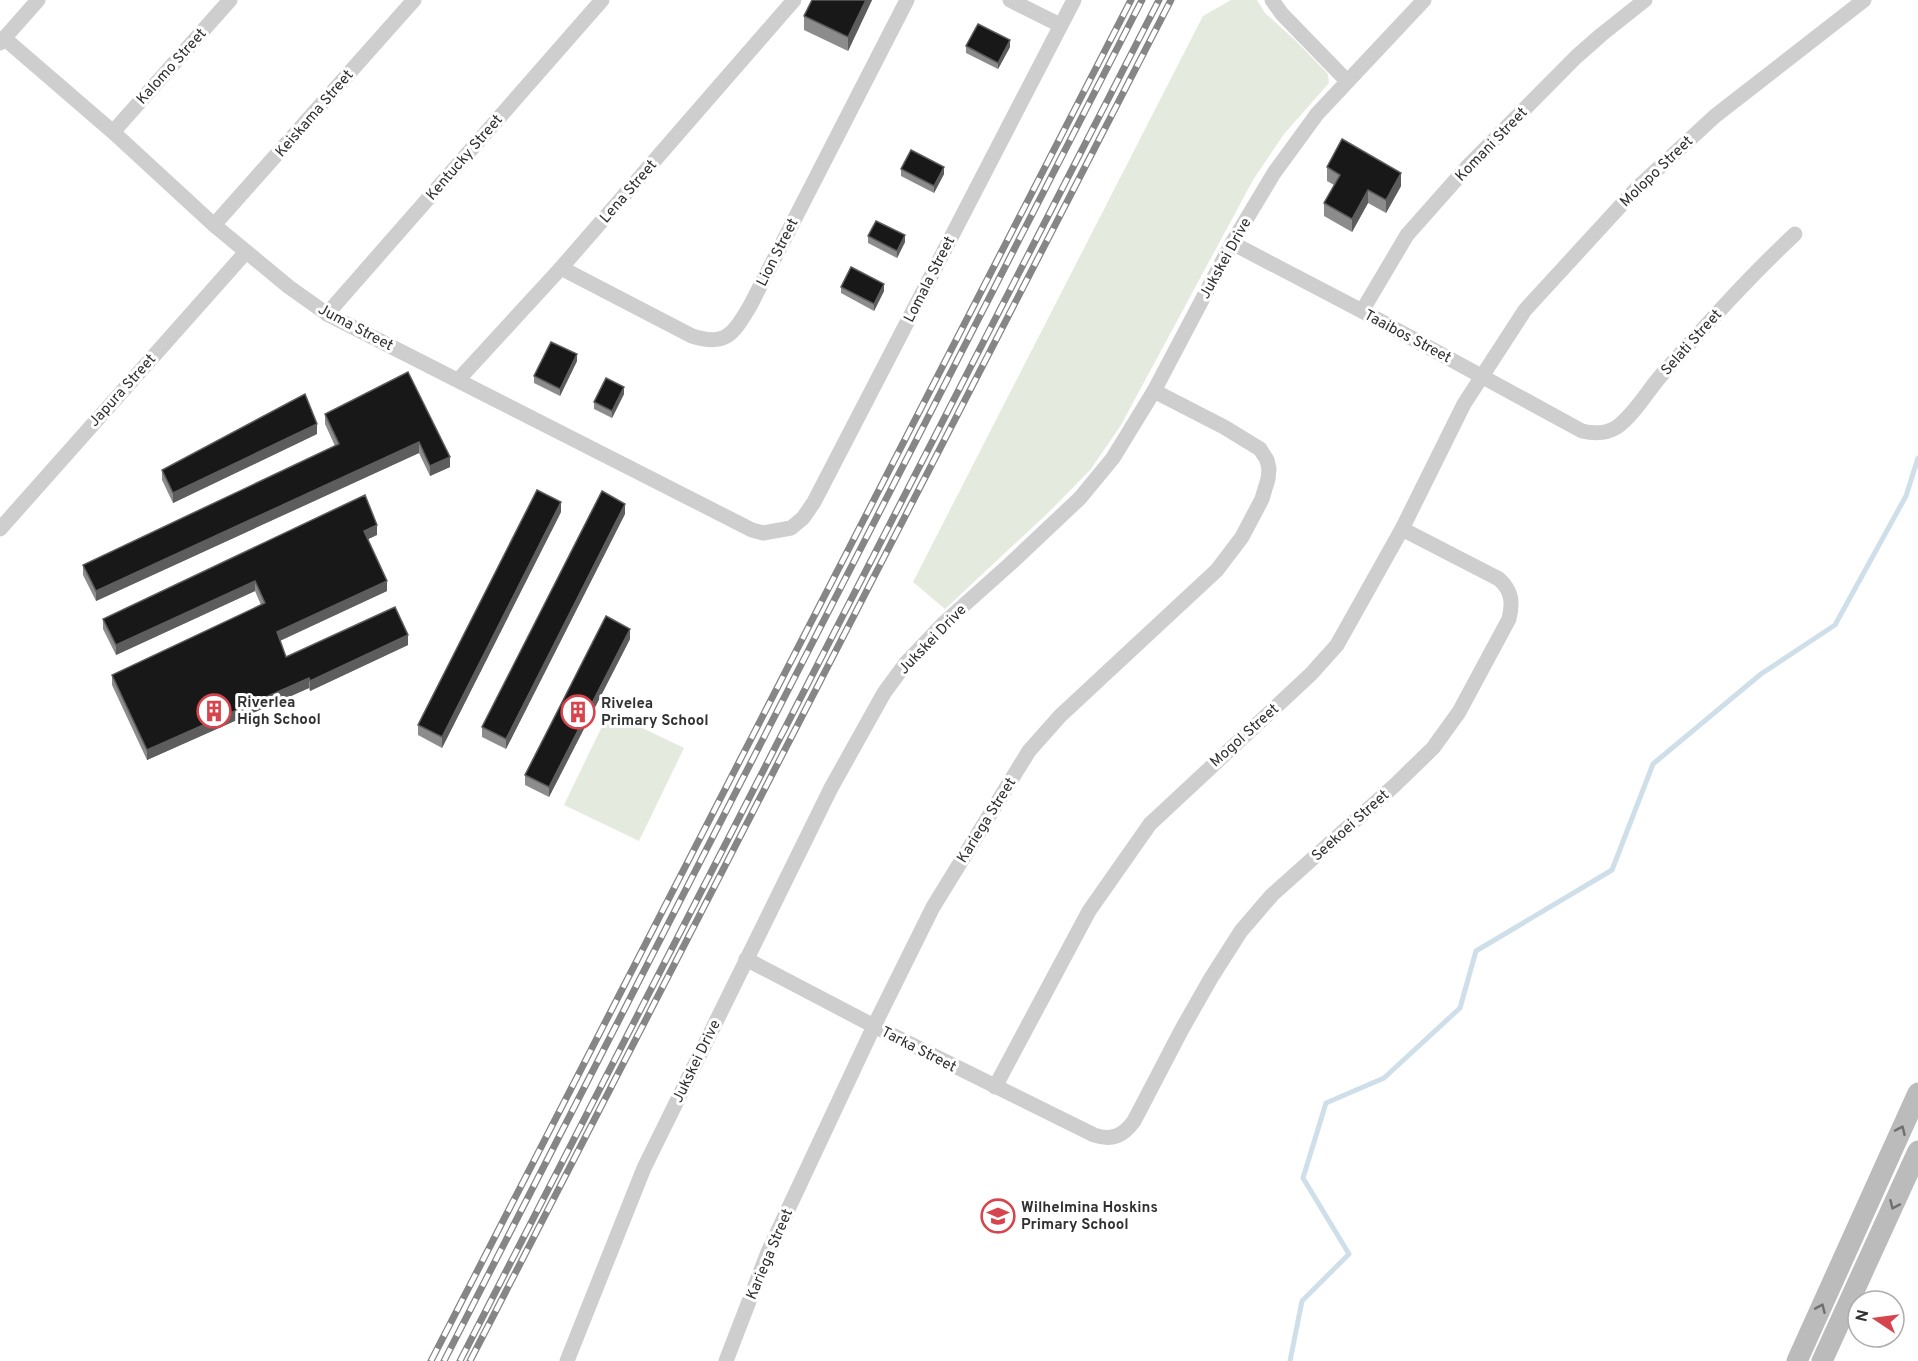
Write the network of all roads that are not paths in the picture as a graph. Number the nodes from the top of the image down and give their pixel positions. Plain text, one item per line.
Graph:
1 (38, 0) edge
2 (230, 0) edge
3 (414, 0) edge
4 (602, 0) edge
5 (794, 0) edge
6 (907, 0) edge
7 (1010, 0) edge
8 (1074, 0) edge
9 (1272, 0) edge
10 (1424, 0) edge
11 (1645, 0) edge
12 (1864, 0) edge
13 (1060, 25) junction
14 (2, 41) edge
15 (1347, 81) junction
16 (113, 132) junction
17 (214, 225) junction
18 (1795, 234) dead end
19 (1232, 243) junction
20 (246, 252) junction
21 (561, 268) junction
22 (1362, 311) junction
23 (327, 314) junction
24 (1482, 376) junction
25 (459, 379) junction
26 (1154, 391) junction
27 (1582, 431) joint
28 (0, 529) edge
29 (1402, 529) junction
30 (763, 533) joint
31 (746, 959) junction
32 (874, 1026) junction
33 (995, 1087) junction
34 (1918, 1093) edge
35 (1094, 1135) joint
36 (1918, 1151) edge
37 (567, 1361) edge
38 (726, 1361) edge
39 (1797, 1361) edge
40 (1822, 1361) edge

1 - 14 street
2 - 16 street, Kalomo Street
3 - 17 street, Keiskama Street
4 - 23 street, Kentucky Street
5 - 21 street, Lena Street
6 - 21 street, Lion Street
7 - 13 street
8 - 13 street, Lomala Street
9 - 15 street
10 - 15 street, Jukskei Drive
11 - 22 street, Komani Street
12 - 24 street, Molopo Street
13 - 30 street, Lomala Street
14 - 16 street, Juma Street
15 - 19 street, Jukskei Drive
16 - 17 street, Juma Street
17 - 20 street, Juma Street
18 - 27 street, Selati Street
19 - 22 street, Taaibos Street
19 - 26 street, Jukskei Drive
20 - 23 street, Juma Street
20 - 28 street, Japura Street
21 - 25 street, Lena Street
22 - 24 street, Taaibos Street
23 - 25 street, Juma Street
24 - 27 street, Taaibos Street
24 - 29 street, Mogol Street
25 - 30 street, Juma Street
26 - 31 street, Jukskei Drive
26 - 32 street, Kariega Street
29 - 33 street, Mogol Street
29 - 35 street, Seekoei Street
31 - 32 street, Tarka Street
31 - 37 street, Jukskei Drive
32 - 33 street, Tarka Street
32 - 38 street, Kariega Street
33 - 35 street, Tarka Street
39 -> 34 main road
36 -> 40 main road

